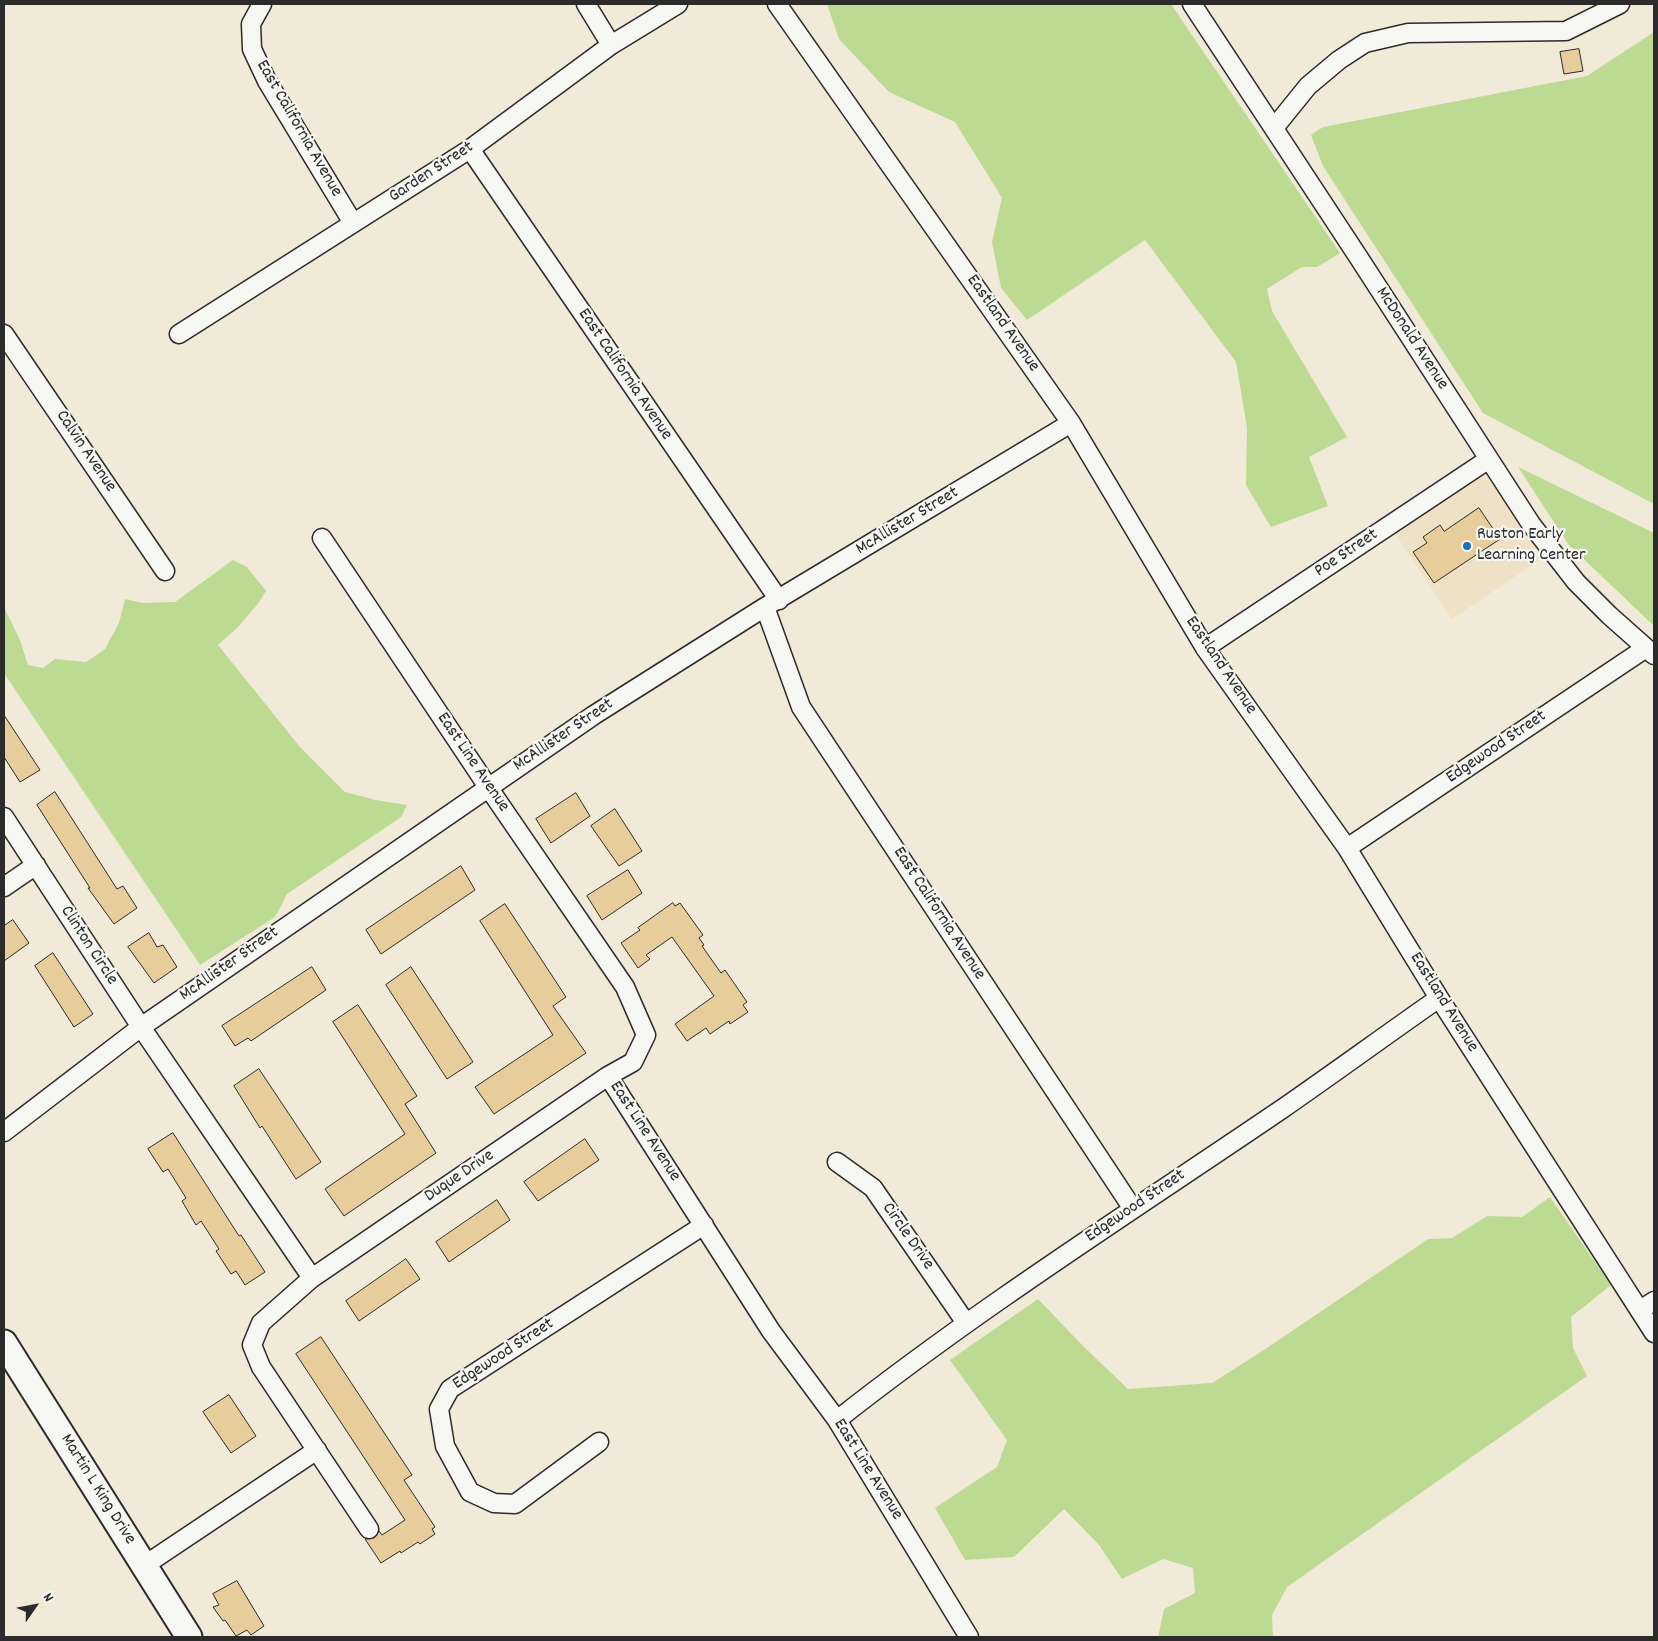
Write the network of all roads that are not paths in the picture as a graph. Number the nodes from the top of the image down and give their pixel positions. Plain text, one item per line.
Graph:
1 (262, 4) edge
2 (586, 4) edge
3 (678, 4) edge
4 (777, 4) edge
5 (1192, 4) edge
6 (1620, 4) edge
7 (1590, 11) edge
8 (610, 45) junction
9 (1274, 128) junction
10 (470, 149) junction
11 (353, 223) junction
12 (4, 334) edge
13 (179, 334) dead end
14 (1071, 423) junction
15 (1489, 459) junction
16 (322, 538) dead end
17 (165, 571) dead end
18 (772, 603) junction
19 (1205, 648) junction
20 (1650, 651) edge
21 (488, 787) junction
22 (4, 816) edge
23 (1347, 848) junction
24 (36, 865) junction
25 (4, 887) edge
26 (1439, 998) junction
27 (141, 1027) junction
28 (608, 1076) junction
29 (4, 1132) edge
30 (837, 1162) dead end
31 (1133, 1209) junction
32 (704, 1225) junction
33 (312, 1278) junction
34 (1647, 1306) edge
35 (966, 1323) junction
36 (1654, 1333) edge
37 (4, 1343) edge
38 (837, 1420) junction
39 (599, 1442) dead end
40 (317, 1450) junction
41 (369, 1529) dead end
42 (145, 1565) junction
43 (189, 1637) edge
44 (969, 1637) edge

1 - 11 street, East California Avenue
2 - 8 street
3 - 8 street, Garden Street
4 - 14 street, Eastland Avenue
5 - 9 street, McDonald Avenue
6 - 7 street
7 - 9 street
8 - 10 street, Garden Street
9 - 15 street, McDonald Avenue
10 - 11 street, Garden Street
10 - 18 street, East California Avenue
11 - 13 street, Garden Street
12 - 17 street, Calvin Avenue
14 - 18 street, McAllister Street
14 - 19 street, Eastland Avenue
15 - 19 street, Poe Street
15 - 20 street, McDonald Avenue
16 - 21 street, East Line Avenue
18 - 21 street, McAllister Street
18 - 31 street, East California Avenue
19 - 23 street, Eastland Avenue
20 - 23 street, Edgewood Street
21 - 27 street, McAllister Street
21 - 28 street, East Line Avenue
22 - 24 street, Clinton Circle
23 - 26 street, Eastland Avenue
24 - 25 street
24 - 27 street, Clinton Circle
26 - 31 street, Edgewood Street
26 - 34 street, Eastland Avenue
27 - 29 street, McAllister Street
27 - 33 street
28 - 32 street, East Line Avenue
28 - 33 street, Duque Drive
30 - 35 street, Circle Drive
31 - 35 street, Edgewood Street
32 - 38 street, East Line Avenue
32 - 39 street, Edgewood Street
33 - 40 street, Duque Drive
34 - 36 street, Eastland Avenue
35 - 38 street, Edgewood Street
37 - 42 main road, Martin L King Drive
38 - 44 street, East Line Avenue
40 - 41 street, Duque Drive
40 - 42 street
42 - 43 main road, Martin L King Drive

